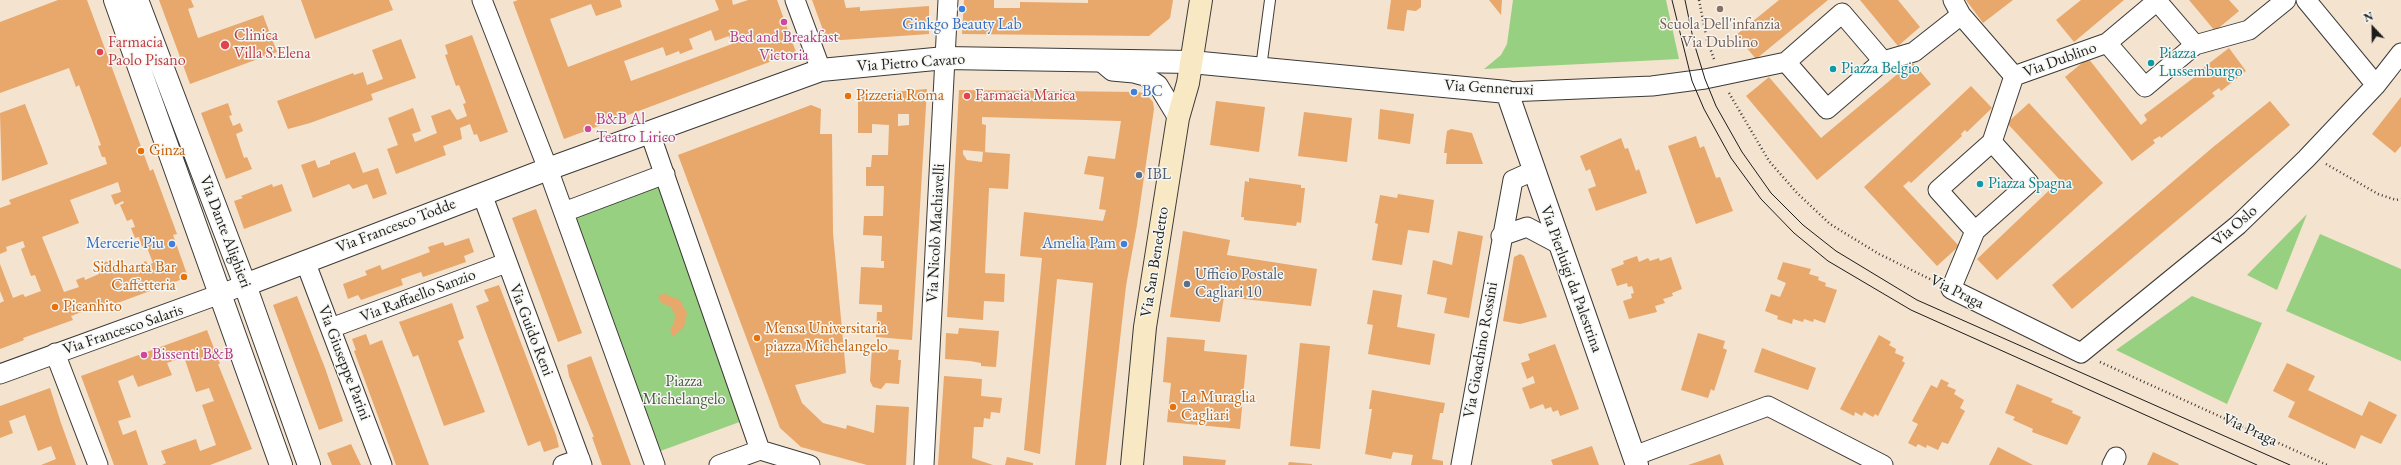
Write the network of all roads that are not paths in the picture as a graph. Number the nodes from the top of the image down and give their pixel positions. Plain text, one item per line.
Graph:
1 (114, 0) edge
2 (137, 0) edge
3 (482, 0) edge
4 (796, 0) edge
5 (948, 0) edge
6 (1201, 0) edge
7 (1270, 0) edge
8 (2286, 0) edge
9 (2306, 0) edge
10 (1957, 7) edge
11 (2107, 43) junction
12 (2195, 45) junction
13 (2401, 53) edge
14 (945, 58) junction
15 (1099, 60) junction
16 (1883, 61) junction
17 (1191, 62) junction
18 (1786, 62) junction
19 (1261, 68) junction
20 (821, 70) junction
21 (2014, 76) junction
22 (2376, 85) junction
23 (1507, 92) junction
24 (1178, 118) junction
25 (650, 133) junction
26 (1992, 142) junction
27 (548, 169) junction
28 (1533, 171) junction
29 (665, 174) junction
30 (482, 194) junction
31 (564, 212) junction
32 (1975, 231) junction
33 (1501, 236) junction
34 (1559, 244) junction
35 (305, 261) junction
36 (506, 263) junction
37 (245, 285) junction
38 (220, 296) junction
39 (331, 328) junction
40 (55, 353) junction
41 (2081, 353) joint
42 (0, 374) edge
43 (760, 450) junction
44 (1635, 460) edge
45 (575, 463) edge
46 (276, 464) edge
47 (98, 465) edge
48 (309, 465) edge
49 (382, 465) edge
50 (655, 465) edge
51 (719, 465) edge
52 (810, 465) edge
53 (924, 465) edge
54 (1132, 465) edge
55 (1461, 465) edge
56 (1883, 465) edge

1 - 38 street, Via Dante Alighieri
2 - 37 street, Via Dante Alighieri
3 - 27 street
4 - 20 street
5 - 14 street, Via Nicolò Machiavelli
6 - 17 main road, Via San Benedetto
7 - 19 lane
8 - 12 street
9 - 22 street
10 - 16 street
10 - 21 street, Via Dublino
11 - 12 street
11 - 12 street
11 - 21 street, Via Dublino
13 - 22 street, Via Oslo
14 - 15 street, Via Pietro Cavaro
14 - 20 street, Via Pietro Cavaro
14 - 53 street, Via Nicolò Machiavelli
15 - 17 street, Via Pietro Cavaro
15 - 24 street
16 - 18 street
16 - 18 street
17 - 19 street, Via Genneruxi
17 - 24 main road, Via San Benedetto
18 - 23 street, Via Genneruxi
19 - 23 street, Via Genneruxi
20 - 25 street, Via Pietro Cavaro
21 - 26 street
22 - 41 street, Via Oslo
23 - 28 street, Via Pierluigi da Palestrina
24 - 54 main road, Via San Benedetto
25 - 27 street, Via Pietro Cavaro
25 - 29 street
26 - 32 street
26 - 32 street
27 - 30 street, Via Francesco Todde
27 - 31 street
28 - 33 street, Via Gioachino Rossini
28 - 34 street, Via Pierluigi da Palestrina
29 - 31 street
29 - 43 street
30 - 35 street, Via Francesco Todde
30 - 36 street, Via Guido Reni
31 - 50 street
32 - 41 street, Via Praga
33 - 34 street
33 - 55 street, Via Gioachino Rossini
34 - 44 street, Via Pierluigi da Palestrina
35 - 37 street, Via Francesco Todde
35 - 39 street, Via Giuseppe Parini
36 - 39 street, Via Raffaello Sanzio
36 - 45 street, Via Guido Reni
37 - 38 street, Via Francesco Salaris
37 - 48 street, Via Dante Alighieri
38 - 40 street, Via Francesco Salaris
38 - 46 street, Via Dante Alighieri
39 - 49 street, Via Giuseppe Parini
40 - 42 street, Via Francesco Salaris
40 - 47 street
43 - 51 street
43 - 52 street
44 - 56 street

